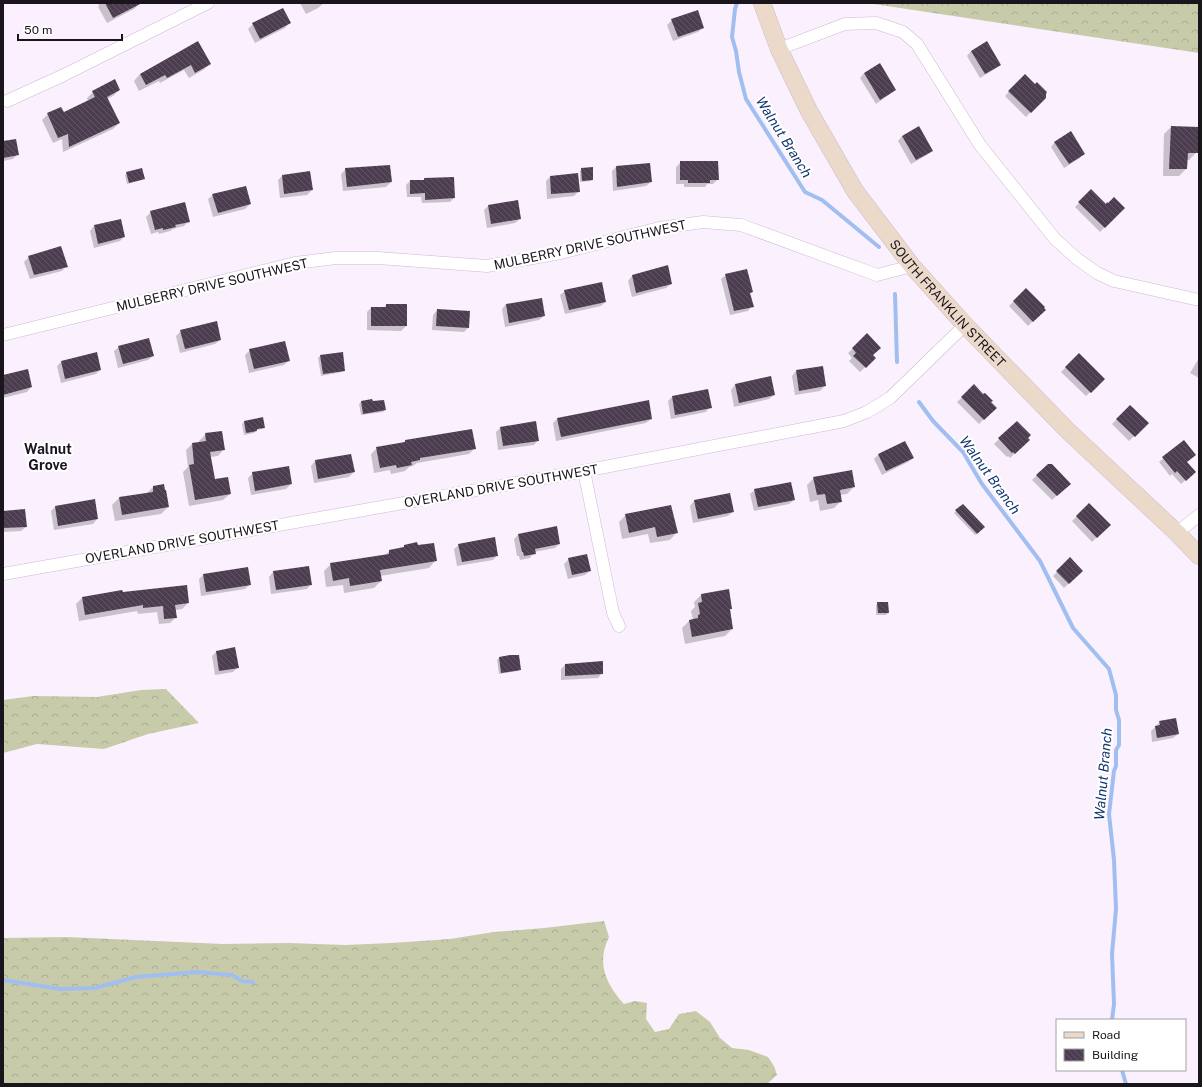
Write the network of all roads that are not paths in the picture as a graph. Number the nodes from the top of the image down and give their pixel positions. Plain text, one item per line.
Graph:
1 (208, 3) edge
2 (762, 3) edge
3 (779, 49) junction
4 (7, 101) dead end
5 (912, 266) junction
6 (1199, 300) edge
7 (965, 326) junction
8 (3, 335) edge
9 (584, 471) junction
10 (1199, 515) edge
11 (1177, 534) junction
12 (1199, 556) edge
13 (3, 574) edge
14 (619, 626) dead end

1 - 4 street
2 - 3 main road, SOUTH FRANKLIN STREET
3 - 5 main road, SOUTH FRANKLIN STREET
3 - 6 street
5 - 7 main road, SOUTH FRANKLIN STREET
5 - 8 street, MULBERRY DRIVE SOUTHWEST
7 - 9 street, OVERLAND DRIVE SOUTHWEST
7 - 11 main road, SOUTH FRANKLIN STREET
9 - 13 street, OVERLAND DRIVE SOUTHWEST
9 - 14 street
10 - 11 street
11 - 12 main road, SOUTH FRANKLIN STREET

